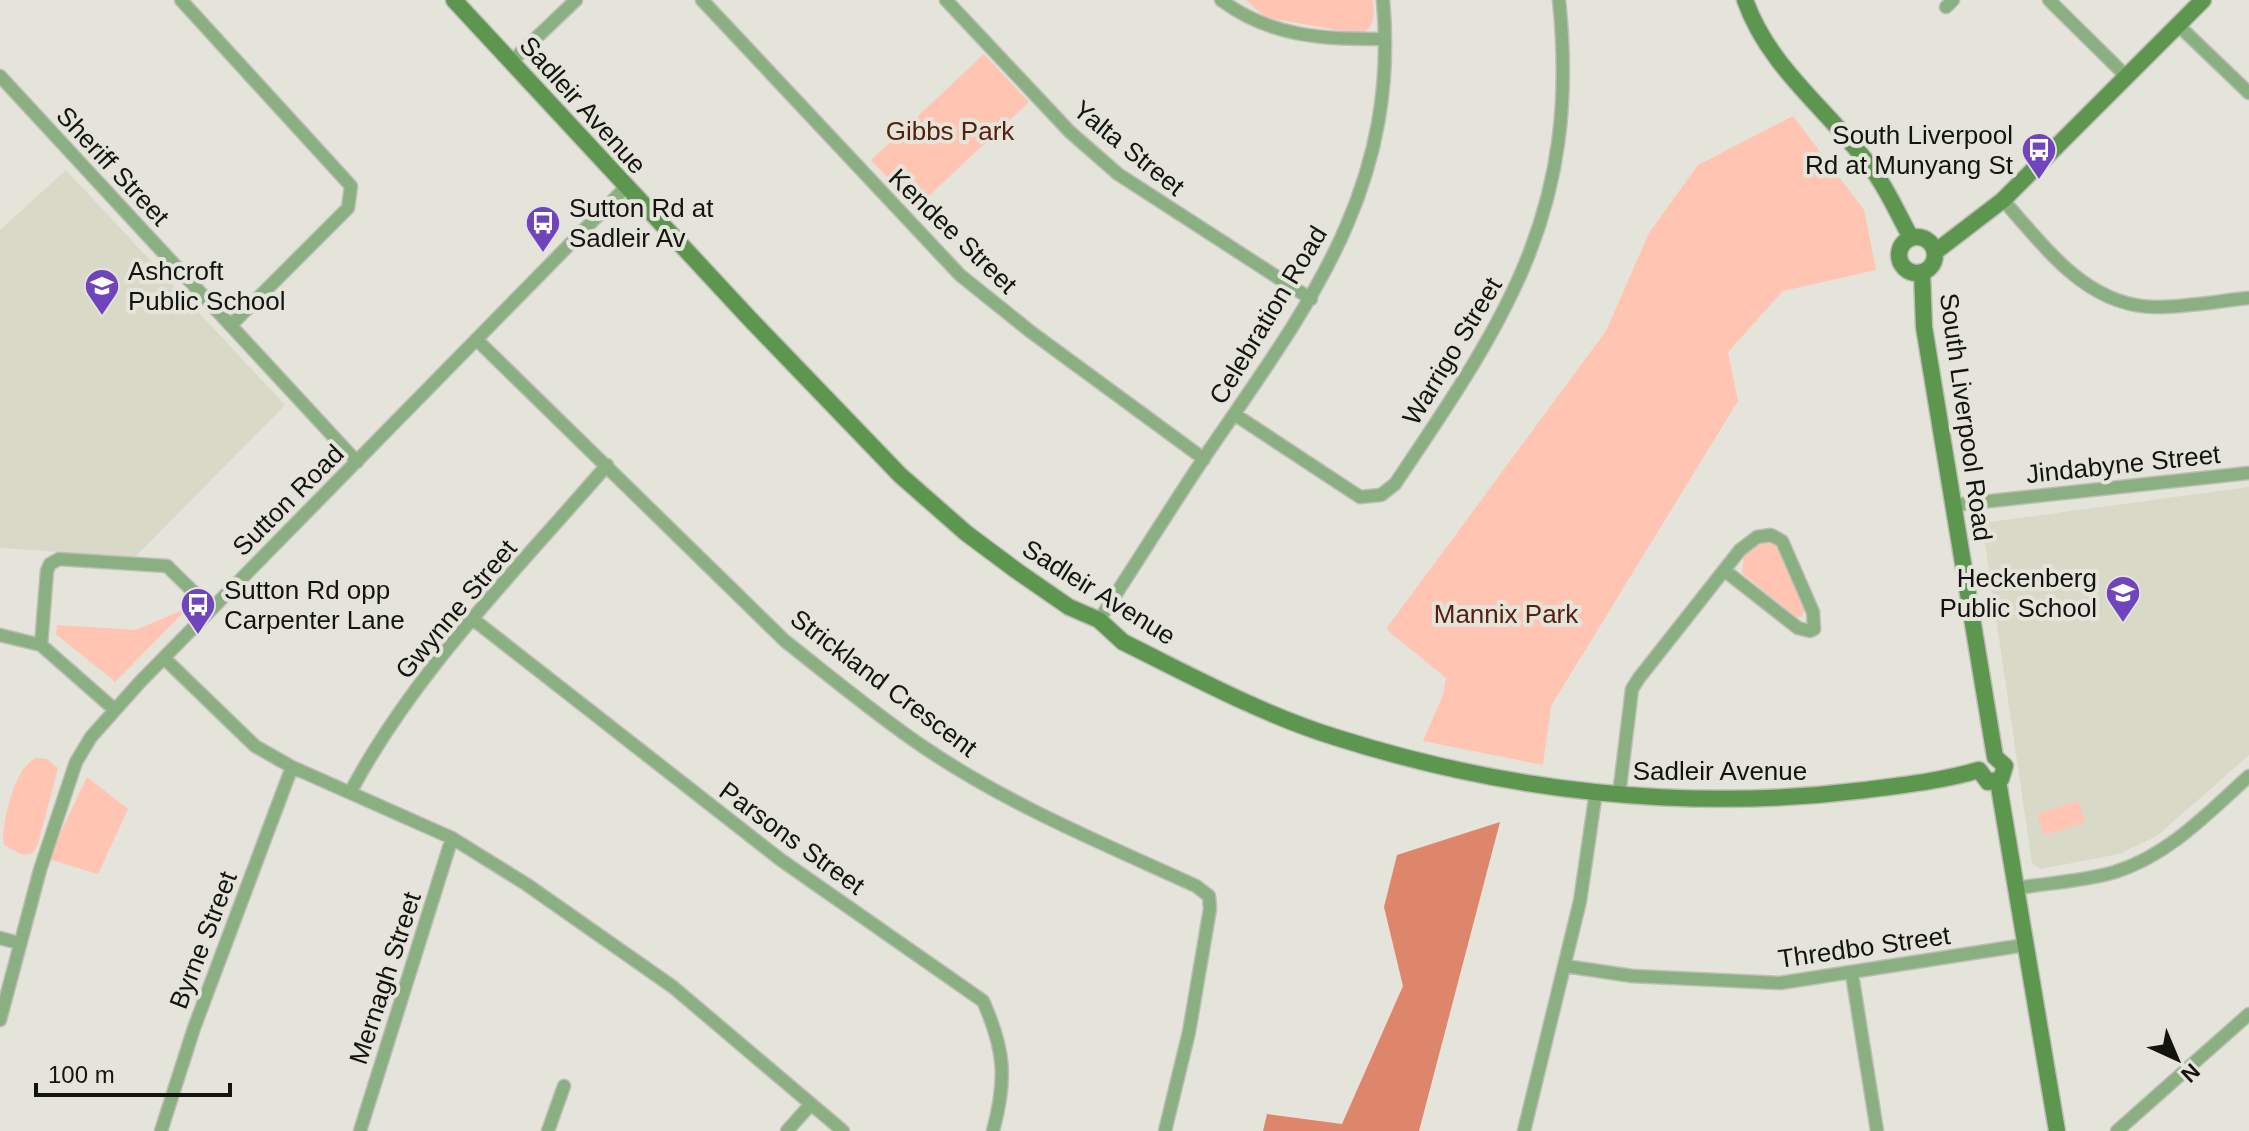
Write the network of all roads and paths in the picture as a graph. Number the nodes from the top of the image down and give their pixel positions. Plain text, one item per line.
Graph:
1 (181, 0) edge
2 (454, 0) edge
3 (576, 0) edge
4 (702, 0) edge
5 (946, 0) edge
6 (1221, 0) edge
7 (1383, 0) edge
8 (1559, 0) edge
9 (1745, 0) edge
10 (2049, 0) edge
11 (2203, 0) edge
12 (2178, 25) junction
13 (1385, 39) junction
14 (512, 61) junction
15 (0, 76) edge
16 (2127, 77) junction
17 (2249, 93) edge
18 (626, 187) junction
19 (2003, 200) junction
20 (1911, 238) junction
21 (1935, 252) junction
22 (1922, 273) junction
23 (2249, 298) edge
24 (1311, 299) junction
25 (231, 325) junction
26 (477, 340) junction
27 (1234, 414) junction
28 (1204, 459) junction
29 (357, 462) junction
30 (607, 465) junction
31 (2249, 473) edge
32 (1954, 505) junction
33 (1724, 570) junction
34 (211, 609) junction
35 (474, 620) junction
36 (1099, 620) junction
37 (0, 635) edge
38 (41, 645) junction
39 (164, 658) junction
40 (115, 710) junction
41 (1995, 757) junction
42 (292, 767) junction
43 (1979, 770) junction
44 (2249, 776) edge
45 (1998, 781) junction
46 (351, 791) junction
47 (1596, 792) junction
48 (1619, 795) junction
49 (452, 838) junction
50 (2017, 888) junction
51 (0, 938) edge
52 (19, 943) junction
53 (2025, 945) junction
54 (1565, 966) junction
55 (1852, 974) junction
56 (2249, 1014) edge
57 (0, 1020) edge
58 (564, 1086) dead end
59 (811, 1104) junction
60 (161, 1131) edge
61 (360, 1131) edge
62 (548, 1131) edge
63 (787, 1131) edge
64 (843, 1131) edge
65 (993, 1131) edge
66 (1165, 1131) edge
67 (1524, 1131) edge
68 (1877, 1131) edge
69 (2057, 1131) edge
70 (2117, 1131) edge

1 - 25 street
2 - 14 street, Sadleir Avenue
3 - 14 street
4 - 28 street, Kendee Street
5 - 24 street, Yalta Street
6 - 13 street
7 - 13 street, Celebration Road
8 - 27 street, Warrigo Street
9 - 20 street
10 - 16 street
11 - 12 street
12 - 16 street
12 - 17 street
13 - 24 street, Celebration Road
14 - 18 street, Sadleir Avenue
15 - 25 street, Sheriff Street
16 - 19 street
18 - 26 street, Sutton Road
18 - 36 street, Sadleir Avenue
19 - 21 street
19 - 23 street
20 - 21 street
20 - 22 street
21 - 22 street
22 - 32 street, South Liverpool Road
24 - 27 street, Celebration Road
25 - 29 street, Sheriff Street
26 - 29 street, Sutton Road
26 - 30 street, Strickland Crescent
27 - 28 street, Celebration Road
28 - 36 street, Celebration Road
29 - 34 street, Sutton Road
30 - 35 street, Gwynne Street
30 - 66 street, Strickland Crescent
31 - 32 street, Jindabyne Street
32 - 41 street, South Liverpool Road
33 - 33 street
33 - 48 street
34 - 38 street
34 - 39 street, Sutton Road
35 - 46 street, Gwynne Street
35 - 65 street, Parsons Street
36 - 47 street, Sadleir Avenue
37 - 38 street
38 - 40 street
39 - 40 street, Sutton Road
39 - 42 street
40 - 52 street, Sutton Road
41 - 43 street
41 - 45 street
42 - 46 street
42 - 60 street, Byrne Street
43 - 45 street
43 - 48 street, Sadleir Avenue
44 - 50 street
45 - 50 street
46 - 49 street
47 - 48 street, Sadleir Avenue
47 - 54 street
49 - 59 street
49 - 61 street, Mernagh Street
50 - 53 street
51 - 52 street
52 - 57 street, Sutton Road
53 - 55 street, Thredbo Street
53 - 69 street
54 - 55 street, Thredbo Street
54 - 67 street
55 - 68 street
56 - 70 street
58 - 62 street
59 - 63 street
59 - 64 street

